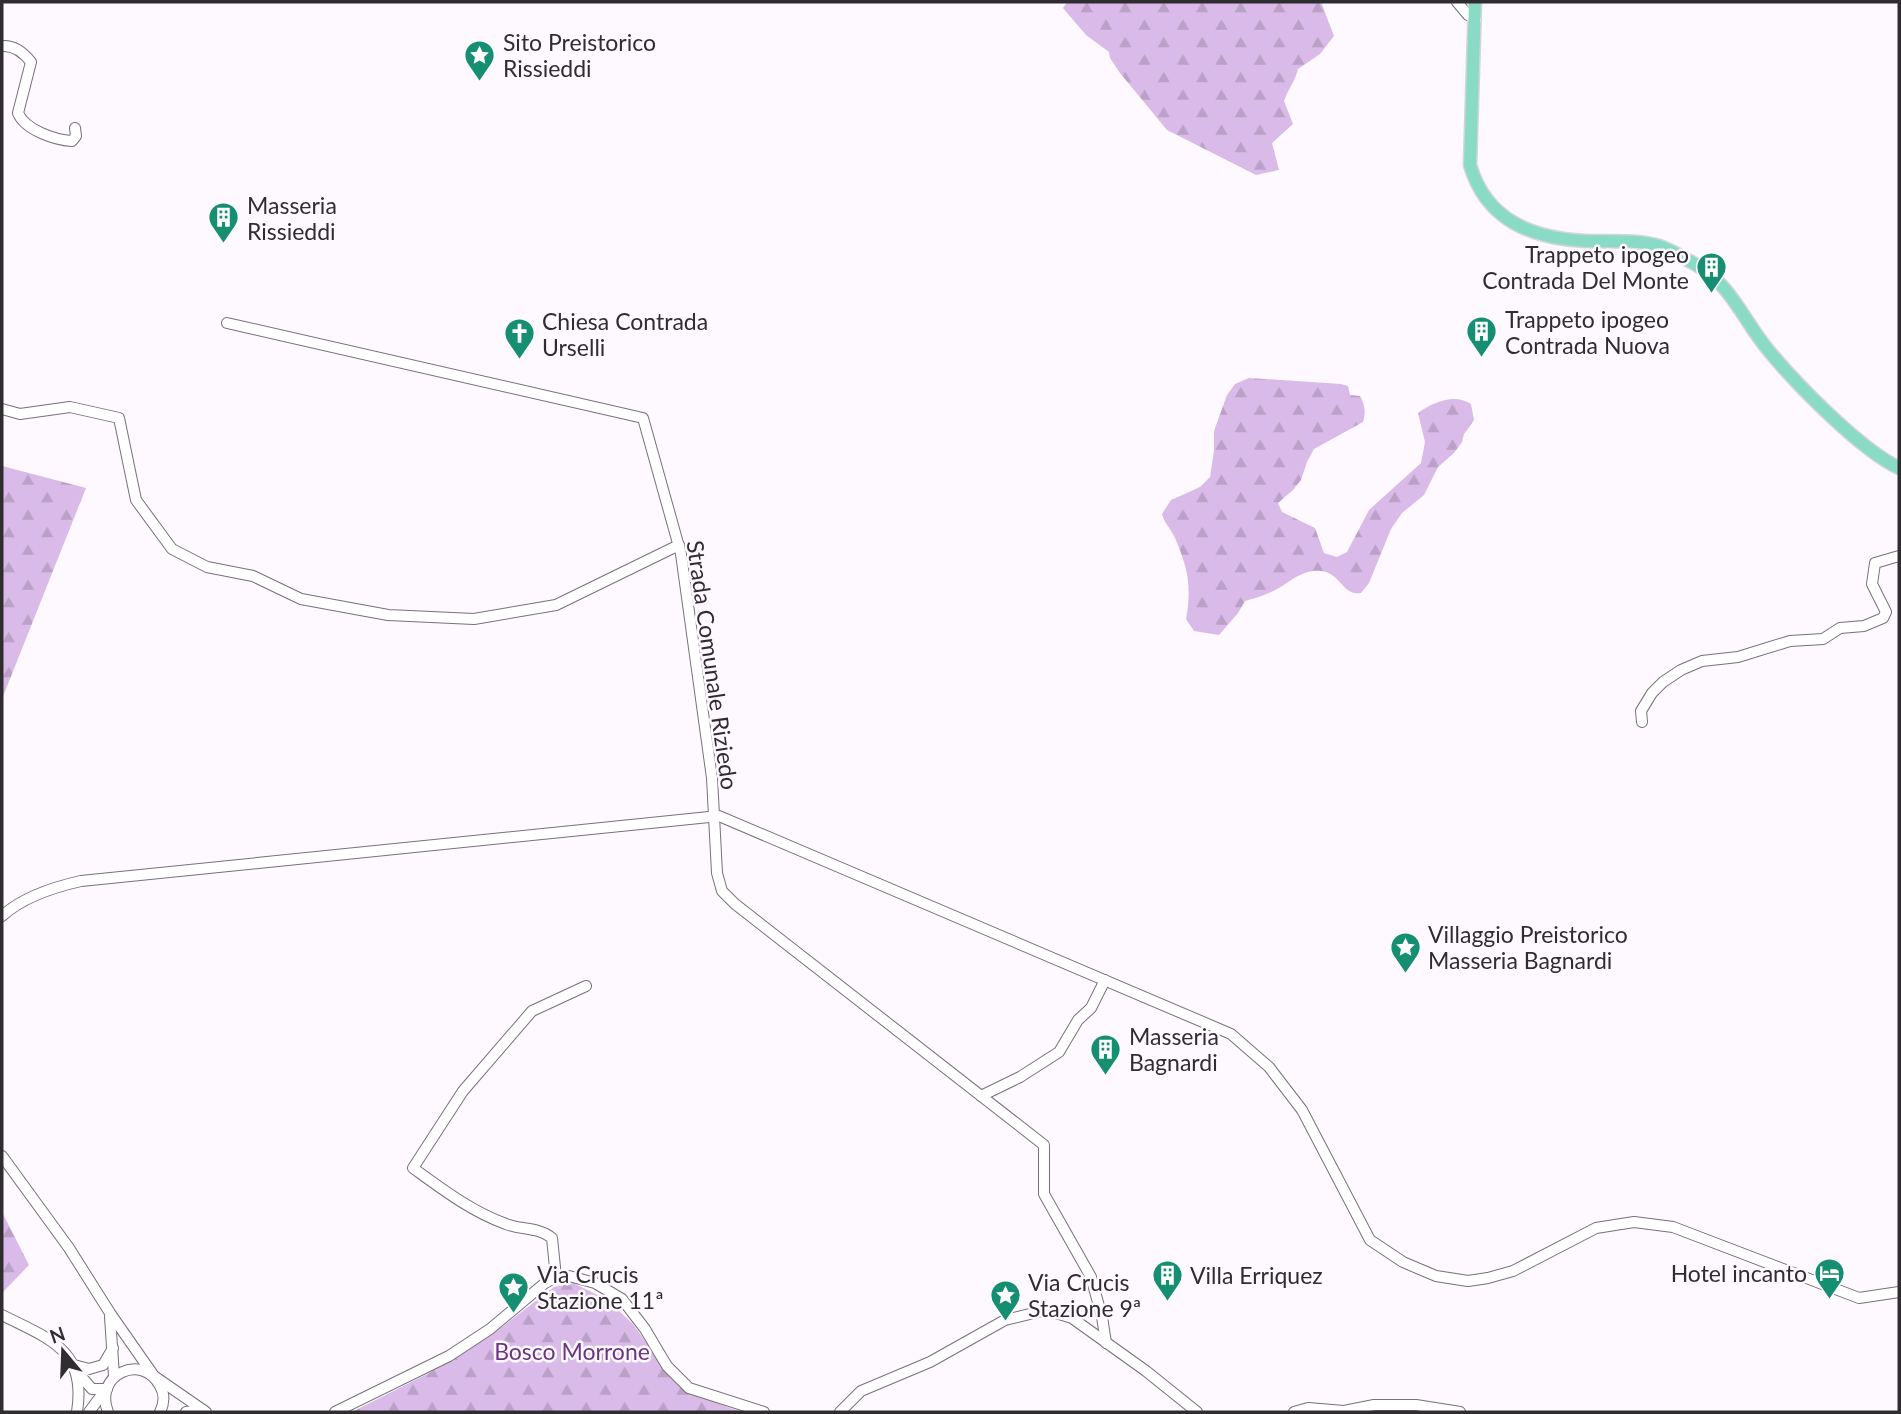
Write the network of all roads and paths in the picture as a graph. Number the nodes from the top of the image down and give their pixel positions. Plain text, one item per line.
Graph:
1 (1457, 2) edge
2 (1475, 2) edge
3 (1476, 20) junction
4 (2, 46) edge
5 (75, 128) dead end
6 (227, 323) dead end
7 (2, 409) edge
8 (1899, 468) edge
9 (678, 544) junction
10 (1899, 556) edge
11 (1642, 722) dead end
12 (714, 817) junction
13 (2, 916) edge
14 (1105, 980) junction
15 (586, 986) dead end
16 (981, 1096) junction
17 (2, 1156) edge
18 (556, 1277) junction
19 (1899, 1292) edge
20 (110, 1313) junction
21 (2, 1315) edge
22 (1106, 1343) junction
23 (114, 1347) junction
24 (76, 1369) junction
25 (114, 1376) junction
26 (154, 1376) junction
27 (107, 1388) junction
28 (204, 1411) edge
29 (77, 1412) edge
30 (89, 1412) edge
31 (108, 1412) edge
32 (160, 1412) edge
33 (186, 1412) edge
34 (335, 1412) edge
35 (764, 1412) edge
36 (840, 1412) edge
37 (1197, 1412) edge
38 (1294, 1412) edge
39 (1460, 1412) edge

1 - 3 street
2 - 3 main road
3 - 8 main road
4 - 5 street
6 - 9 street, Strada Comunale Riziedo
7 - 9 street
9 - 12 street, Strada Comunale Riziedo
10 - 11 street
12 - 13 street
12 - 14 street
12 - 16 street, Strada Comunale Riziedo
14 - 16 street
14 - 19 street
15 - 18 street
16 - 22 street, Strada Comunale Riziedo
17 - 20 street
18 - 34 street
18 - 35 street
20 - 23 street
20 - 26 street
21 - 24 street
22 - 36 street
22 - 37 street
23 - 24 street
23 - 25 street
24 - 27 street
24 - 29 street
25 - 26 street
25 - 27 street
26 - 28 street
26 - 32 street
27 - 30 street
27 - 31 street
28 - 33 street
38 - 39 street

